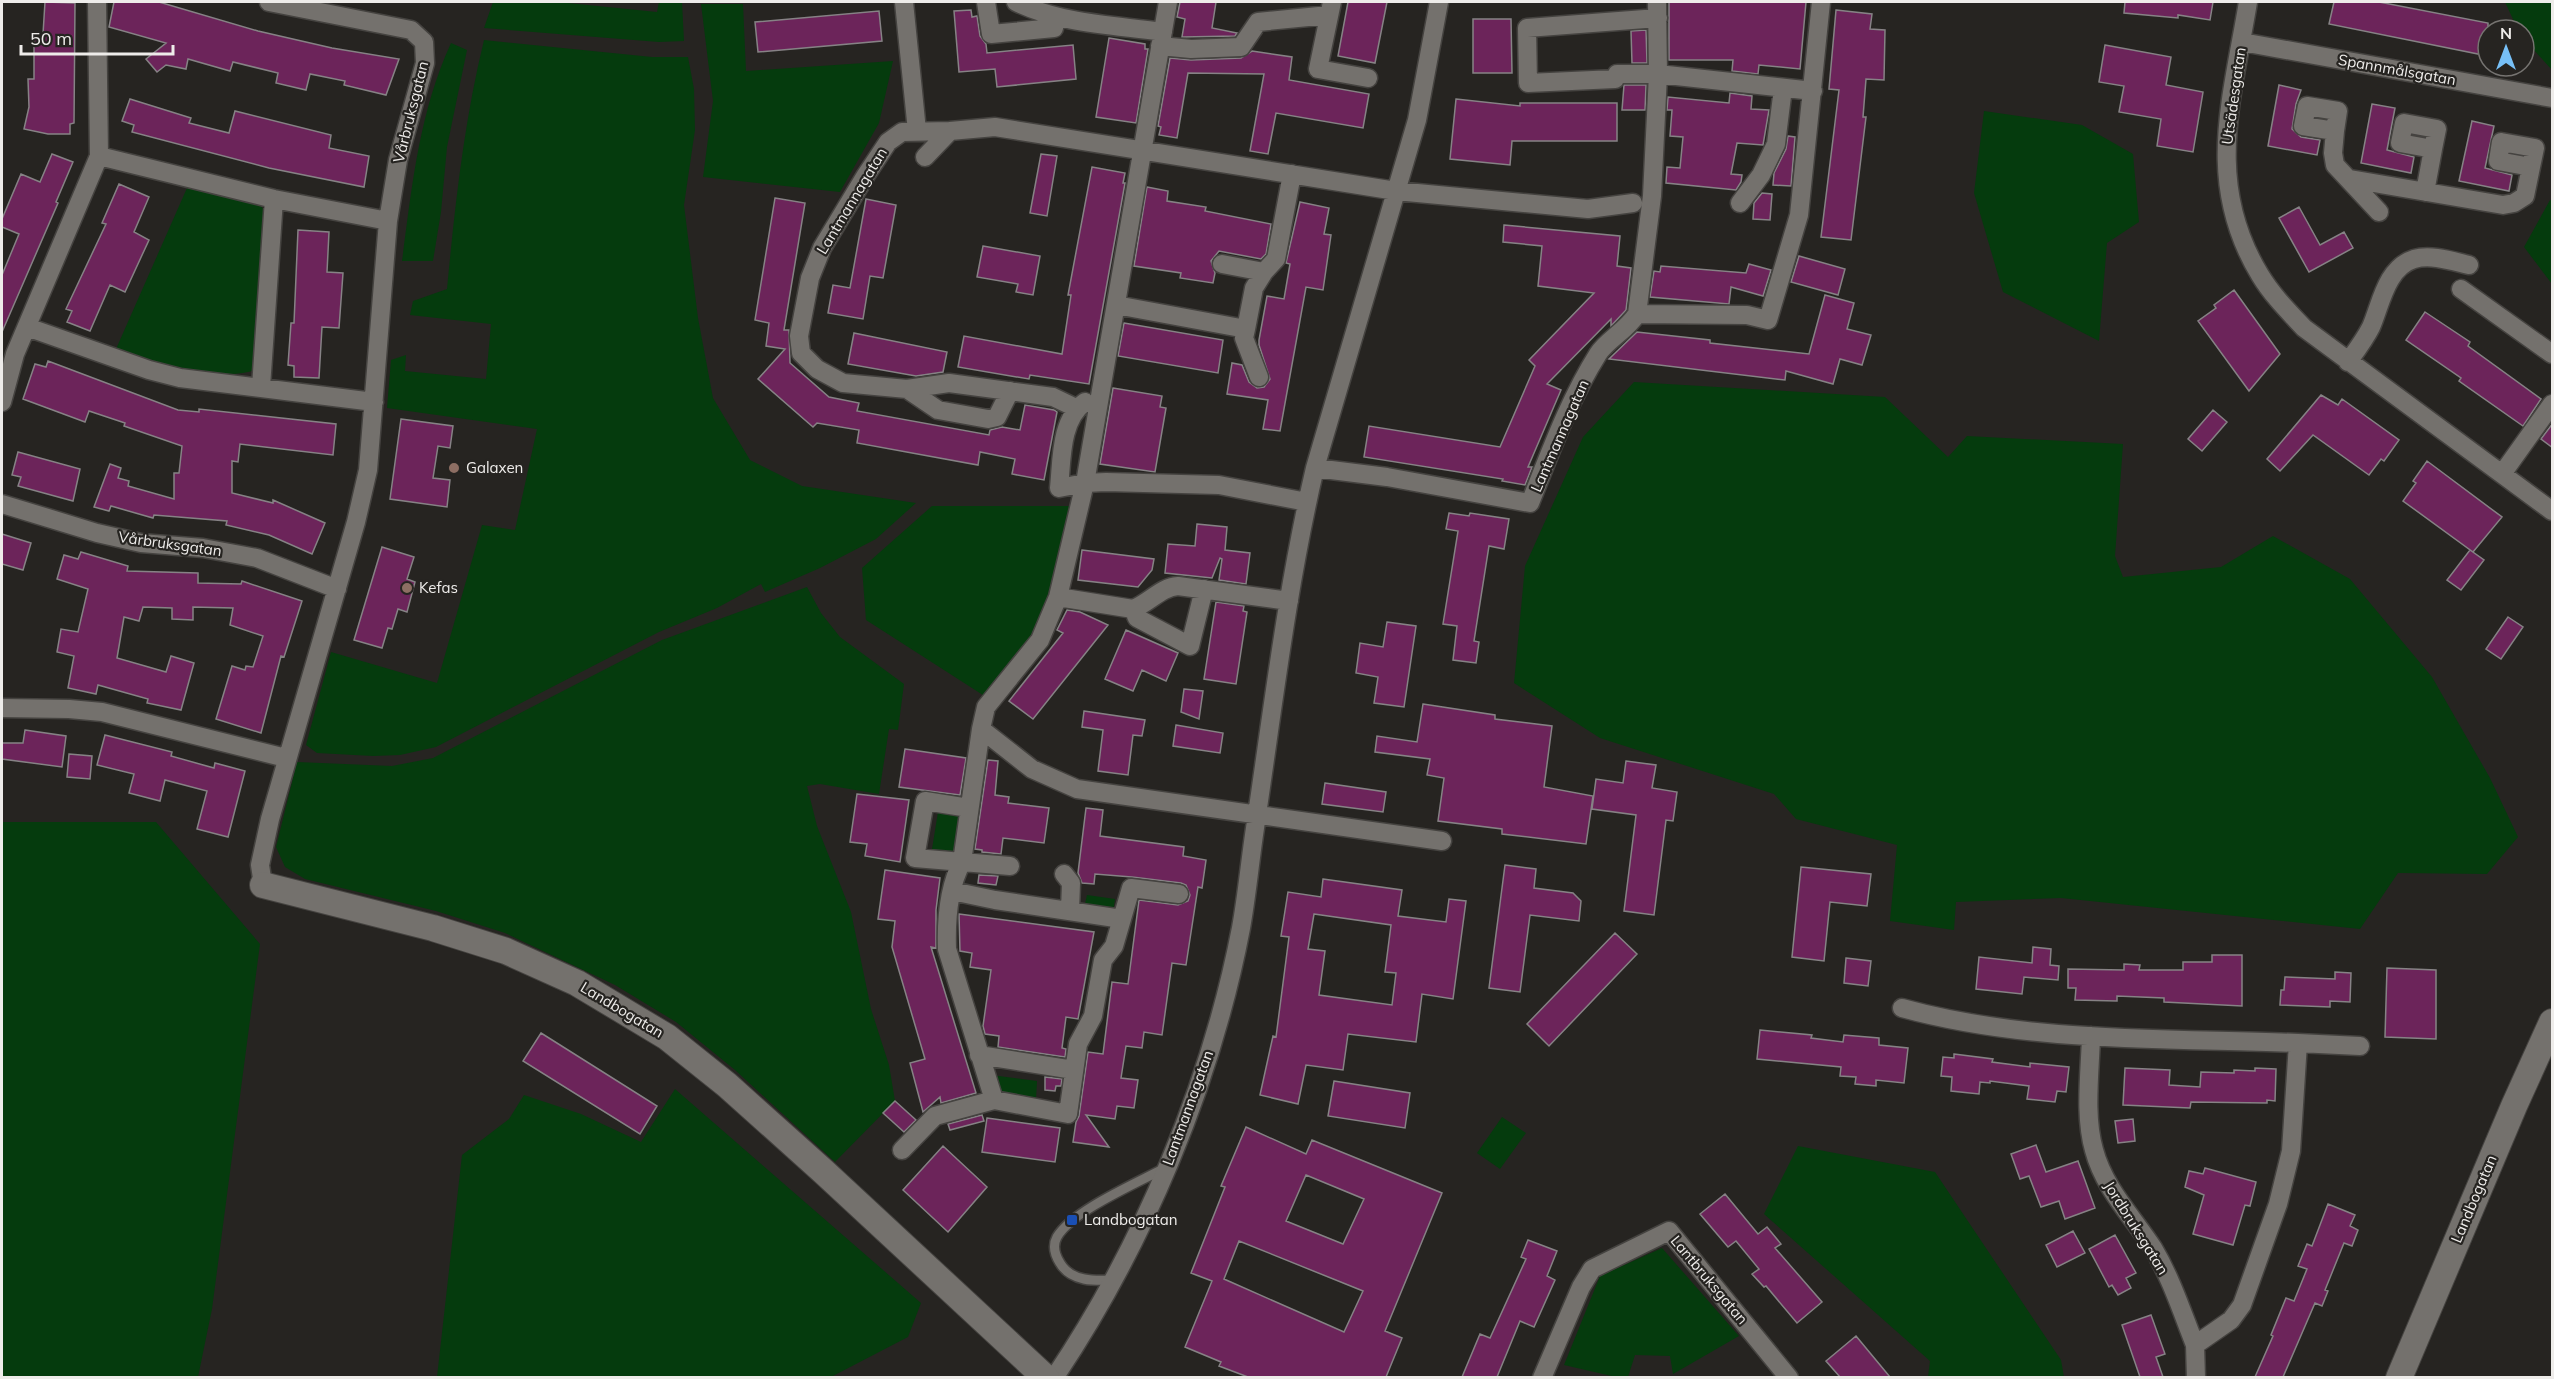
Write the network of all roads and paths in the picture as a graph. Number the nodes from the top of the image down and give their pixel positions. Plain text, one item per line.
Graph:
1 (97, 2) edge
2 (904, 2) edge
3 (986, 2) edge
4 (1016, 2) edge
5 (1168, 2) edge
6 (1439, 2) edge
7 (1821, 2) edge
8 (2248, 2) edge
9 (278, 3) edge
10 (1330, 8) edge
11 (1657, 10) edge
12 (1056, 17) junction
13 (1162, 39) junction
14 (2242, 42) junction
15 (1658, 74) junction
16 (1368, 78) dead end
17 (1783, 88) junction
18 (1813, 91) junction
19 (2553, 98) edge
20 (951, 131) junction
21 (917, 132) junction
22 (2335, 132) dead end
23 (1144, 149) junction
24 (2433, 149) dead end
25 (99, 156) junction
26 (925, 157) dead end
27 (2531, 167) dead end
28 (1292, 174) junction
29 (2350, 179) junction
30 (1396, 191) junction
31 (2425, 192) junction
32 (274, 199) junction
33 (1633, 203) dead end
34 (1740, 203) dead end
35 (2379, 212) dead end
36 (388, 220) junction
37 (1222, 264) dead end
38 (2469, 265) dead end
39 (1264, 272) junction
40 (2461, 289) dead end
41 (1116, 305) junction
42 (1637, 314) junction
43 (27, 327) junction
44 (1245, 329) junction
45 (2553, 354) edge
46 (2348, 362) junction
47 (1259, 377) dead end
48 (261, 387) junction
49 (908, 389) junction
50 (1010, 391) junction
51 (1101, 391) junction
52 (2, 402) edge
53 (374, 402) junction
54 (2553, 404) edge
55 (1076, 408) junction
56 (1315, 468) junction
57 (2502, 474) junction
58 (1085, 483) junction
59 (1307, 502) junction
60 (2, 504) edge
61 (2553, 511) edge
62 (337, 589) junction
63 (1204, 589) junction
64 (1058, 597) junction
65 (1289, 602) junction
66 (1133, 609) junction
67 (2, 708) edge
68 (981, 729) junction
69 (286, 758) junction
70 (969, 808) junction
71 (1257, 815) junction
72 (1442, 841) dead end
73 (963, 862) junction
74 (1010, 866) dead end
75 (1065, 873) dead end
76 (263, 885) joint
77 (952, 891) junction
78 (1179, 894) dead end
79 (1070, 911) junction
80 (1122, 919) junction
81 (1902, 1008) dead end
82 (2553, 1022) edge
83 (2091, 1036) junction
84 (2298, 1043) junction
85 (2360, 1046) dead end
86 (979, 1055) junction
87 (1074, 1070) junction
88 (994, 1100) junction
89 (902, 1150) dead end
90 (1167, 1166) junction
91 (1114, 1280) junction
92 (2195, 1345) junction
93 (1046, 1377) edge
94 (1054, 1377) edge
95 (1542, 1377) edge
96 (1789, 1377) edge
97 (2196, 1377) edge
98 (2399, 1377) edge

1 - 25 street
2 - 21 street
3 - 12 street
4 - 12 street
5 - 13 street
6 - 30 street, Lantmannagatan
7 - 18 street
8 - 14 street, Utsädesgatan
9 - 36 street, Vårbruksgatan
10 - 13 street
10 - 16 street
11 - 15 street
11 - 15 street
12 - 13 street
13 - 23 street
14 - 19 street, Spannmålsgatan
14 - 46 street, Utsädesgatan
15 - 17 street
15 - 42 street
17 - 18 street
17 - 34 street
18 - 42 street
20 - 21 street, Lantmannagatan
20 - 23 street, Lantmannagatan
20 - 26 street
21 - 49 street, Lantmannagatan
22 - 29 street
23 - 28 street, Lantmannagatan
23 - 41 street
24 - 31 street
25 - 32 street
25 - 43 street
27 - 31 street
28 - 30 street, Lantmannagatan
28 - 39 street
29 - 31 street
29 - 35 street
30 - 33 street, Lantmannagatan
30 - 56 street, Lantmannagatan
32 - 36 street
32 - 48 street
36 - 53 street, Vårbruksgatan
37 - 39 street
38 - 46 street
39 - 44 street
40 - 45 street
41 - 44 street
41 - 51 street
42 - 56 street, Lantmannagatan
43 - 48 street
43 - 52 street
44 - 47 street
46 - 57 street, Utsädesgatan
48 - 53 street
49 - 50 street, Lantmannagatan
49 - 50 street, Lantmannagatan
50 - 55 street, Lantmannagatan
51 - 55 street
51 - 58 street
53 - 62 street, Vårbruksgatan
54 - 57 street
55 - 58 street
56 - 59 street, Lantmannagatan
57 - 61 street, Utsädesgatan
58 - 59 street
58 - 64 street
59 - 65 street, Lantmannagatan
60 - 62 street, Vårbruksgatan
62 - 69 street, Vårbruksgatan
63 - 65 street
63 - 66 street
63 - 66 street
64 - 66 street
64 - 68 street
65 - 71 street, Lantmannagatan
67 - 69 street
68 - 70 street
68 - 71 street
69 - 76 street, Vårbruksgatan
70 - 73 street
70 - 73 street
71 - 72 street
71 - 90 street, Lantmannagatan
73 - 74 street
73 - 77 street
75 - 79 street
76 - 93 street, Landbogatan
77 - 79 street
77 - 86 street
78 - 80 street
79 - 80 street
80 - 87 street
81 - 83 street
82 - 98 street, Landbogatan
83 - 84 street
83 - 92 street, Jordbruksgatan
84 - 85 street
84 - 92 street
86 - 87 street
86 - 88 street
87 - 88 street
88 - 89 street
90 - 91 street, Lantmannagatan
90 - 91 lane
91 - 94 street, Lantmannagatan
92 - 97 street, Jordbruksgatan
95 - 96 street, Lantbruksgatan

